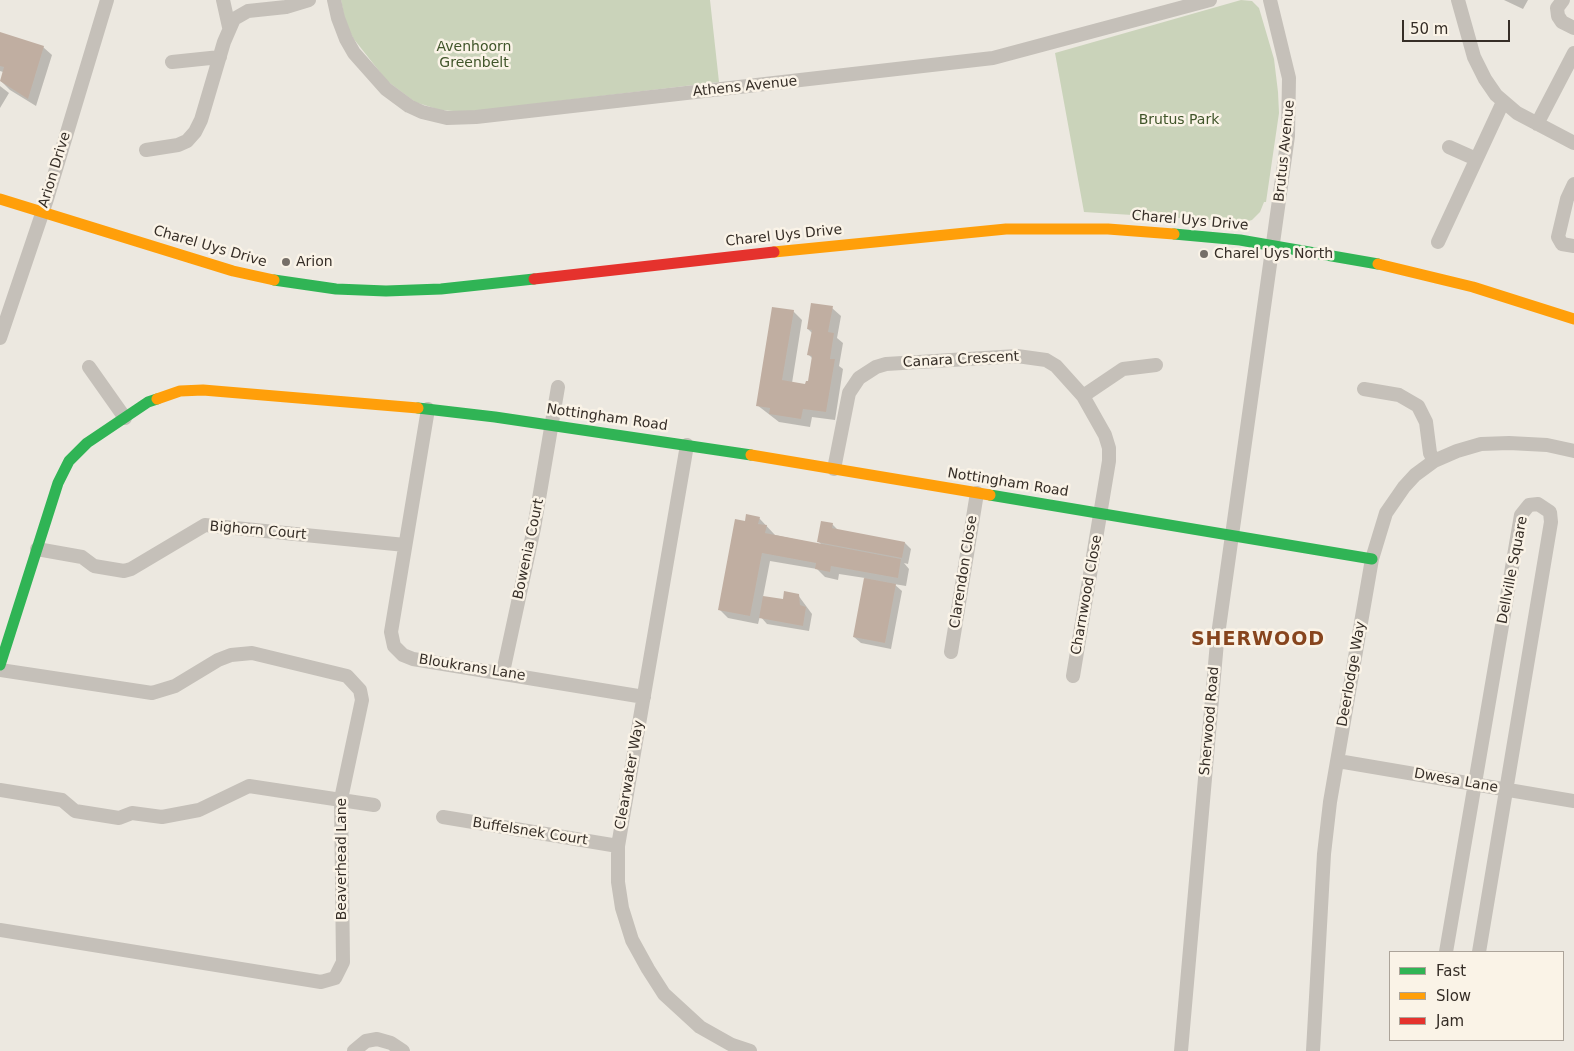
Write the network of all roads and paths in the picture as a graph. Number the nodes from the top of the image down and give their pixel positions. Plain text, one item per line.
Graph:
1 (107, 0) edge
2 (223, 0) edge
3 (309, 0) edge
4 (334, 0) edge
5 (1210, 0) edge
6 (1270, 0) edge
7 (1458, 0) edge
8 (1563, 0) edge
9 (286, 3) edge
10 (229, 28) junction
11 (1574, 28) edge
12 (1574, 53) edge
13 (220, 57) junction
14 (172, 62) dead end
15 (1503, 102) junction
16 (1537, 124) junction
17 (1574, 142) edge
18 (1449, 147) dead end
19 (146, 150) dead end
20 (1476, 160) junction
21 (1574, 184) edge
22 (0, 199) edge
23 (42, 212) junction
24 (1438, 242) dead end
25 (1274, 244) junction
26 (1574, 246) edge
27 (1574, 320) edge
28 (0, 338) edge
29 (1156, 365) dead end
30 (89, 367) dead end
31 (558, 387) dead end
32 (1364, 389) dead end
33 (1083, 396) junction
34 (428, 409) junction
35 (125, 418) junction
36 (552, 426) junction
37 (687, 445) junction
38 (1574, 450) edge
39 (1434, 461) junction
40 (834, 469) junction
41 (977, 493) junction
42 (1100, 513) junction
43 (1231, 535) junction
44 (405, 545) junction
45 (37, 549) junction
46 (1372, 559) junction
47 (951, 652) dead end
48 (0, 665) edge
49 (0, 670) edge
50 (504, 672) junction
51 (1073, 676) dead end
52 (644, 697) junction
53 (1338, 761) junction
54 (1475, 784) junction
55 (1506, 789) junction
56 (0, 790) edge
57 (341, 799) junction
58 (1574, 801) edge
59 (374, 805) dead end
60 (443, 817) dead end
61 (618, 846) junction
62 (0, 930) edge
63 (1446, 951) edge
64 (1479, 951) edge
65 (354, 1051) edge
66 (403, 1051) edge
67 (750, 1051) edge
68 (1181, 1051) edge
69 (1313, 1051) edge

1 - 23 street, Arion Drive
2 - 10 street
3 - 9 street
4 - 5 street, Athens Avenue
6 - 25 street, Brutus Avenue
7 - 15 street
8 - 11 street
9 - 10 street
10 - 13 street
12 - 16 street
13 - 14 street
13 - 19 street
15 - 16 street
15 - 20 street
16 - 17 street
18 - 20 street
20 - 24 street
21 - 26 street
22 - 23 main road, Charel Uys Drive
23 - 25 main road, Charel Uys Drive
23 - 28 street, Arion Drive
25 - 27 main road, Charel Uys Drive
25 - 43 street, Sherwood Road
29 - 33 street
30 - 35 street
31 - 36 street, Bowenia Court
32 - 39 street
33 - 40 street, Canara Crescent
33 - 42 street, Canara Crescent
34 - 35 main road, Nottingham Road
34 - 36 main road, Nottingham Road
34 - 44 street, Bloukrans Lane
35 - 45 main road, Nottingham Road
36 - 37 main road, Nottingham Road
36 - 50 street, Bowenia Court
37 - 40 main road, Nottingham Road
37 - 52 street, Clearwater Way
38 - 39 street, Deerlodge Way
39 - 46 street, Deerlodge Way
40 - 41 main road, Nottingham Road
41 - 42 main road, Nottingham Road
41 - 47 street, Clarendon Close
42 - 43 main road, Nottingham Road
42 - 51 street, Charnwood Close
43 - 46 main road, Nottingham Road
43 - 68 street, Sherwood Road
44 - 45 street, Bighorn Court
44 - 50 street, Bloukrans Lane
45 - 48 main road, Nottingham Road
46 - 53 street, Deerlodge Way
49 - 57 street, Beaverhead Lane
50 - 52 street, Bloukrans Lane
52 - 61 street, Clearwater Way
53 - 54 street, Dwesa Lane
53 - 69 street, Deerlodge Way
54 - 55 street, Dwesa Lane
54 - 55 street, Dellville Square
54 - 63 street, Dellville Square
55 - 58 street, Dwesa Lane
55 - 64 street, Dellville Square
56 - 57 street
57 - 59 street
57 - 62 street, Beaverhead Lane
60 - 61 street, Buffelsnek Court
61 - 67 street, Clearwater Way
65 - 66 street

